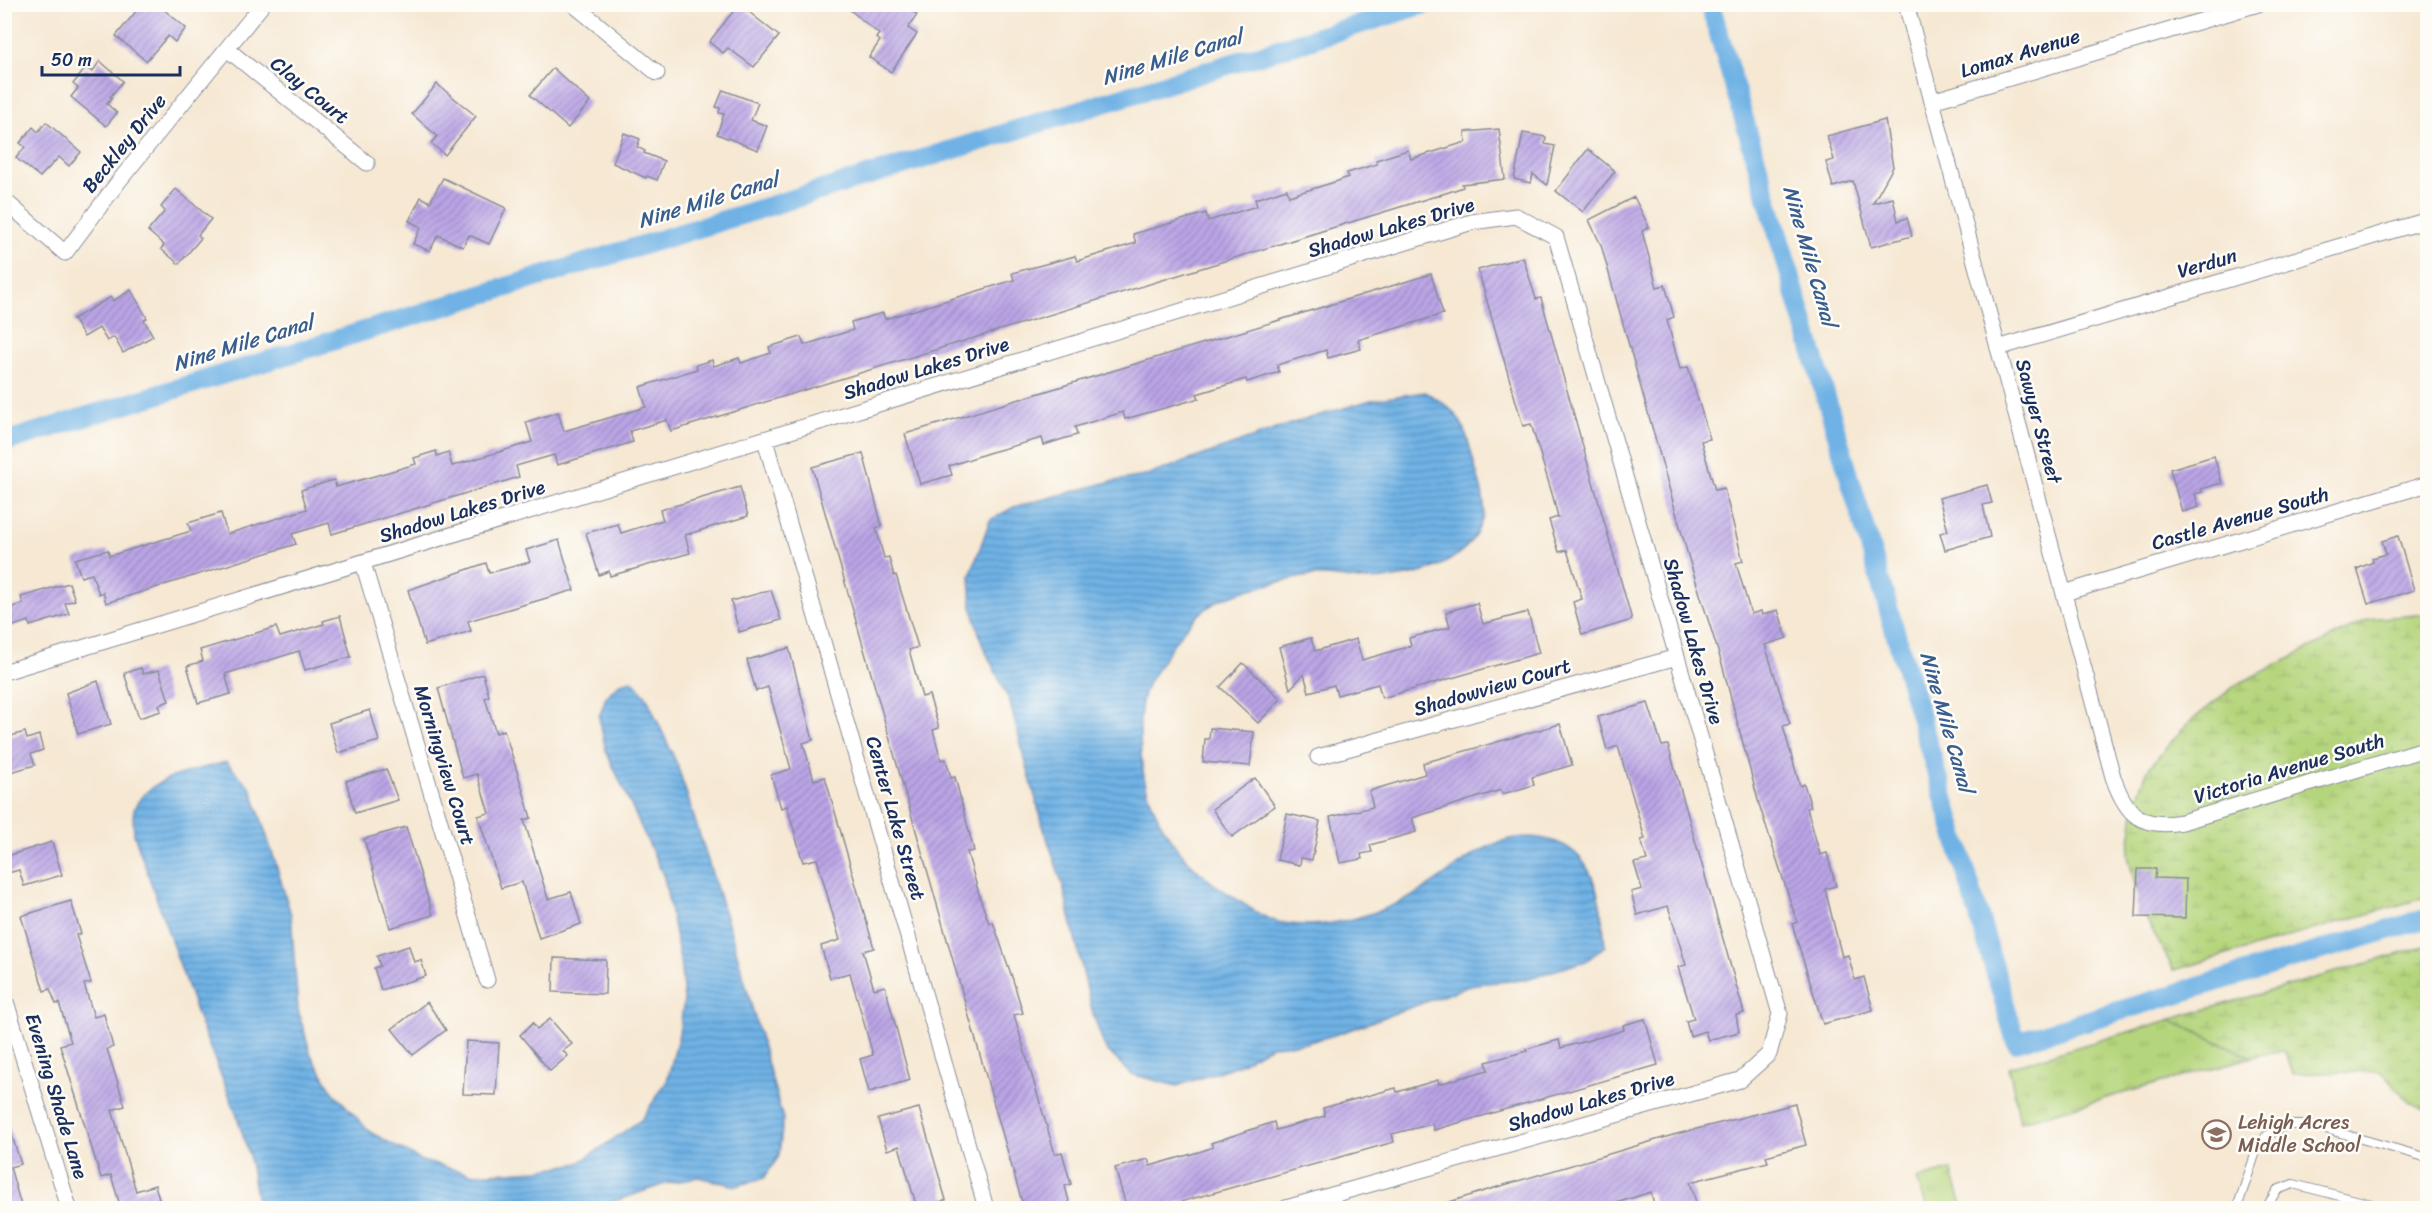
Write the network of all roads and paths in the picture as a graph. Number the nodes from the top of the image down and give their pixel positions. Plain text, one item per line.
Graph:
1 (263, 4) edge
2 (573, 4) edge
3 (1906, 4) edge
4 (2258, 4) edge
5 (227, 49) junction
6 (657, 73) dead end
7 (1932, 101) junction
8 (367, 164) dead end
9 (4, 200) edge
10 (2427, 220) edge
11 (1998, 348) junction
12 (765, 440) junction
13 (2427, 484) edge
14 (363, 563) junction
15 (2064, 593) junction
16 (1677, 657) junction
17 (4, 672) edge
18 (2427, 748) edge
19 (1317, 757) dead end
20 (2161, 825) joint
21 (487, 980) dead end
22 (4, 995) edge
23 (2427, 1158) edge
24 (69, 1209) edge
25 (987, 1209) edge
26 (1286, 1209) edge
27 (2237, 1209) edge
28 (2266, 1209) edge
29 (2386, 1209) edge

1 - 5 street, Beckley Drive
2 - 6 street
3 - 7 street, Sawyer Street
4 - 7 street, Lomax Avenue
5 - 8 street, Clay Court
5 - 9 street, Beckley Drive
7 - 11 street, Sawyer Street
10 - 11 street, Verdun
11 - 15 street, Sawyer Street
12 - 14 street, Shadow Lakes Drive
12 - 16 street, Shadow Lakes Drive
12 - 25 street, Center Lake Street
13 - 15 street, Castle Avenue South
14 - 17 street, Shadow Lakes Drive
14 - 21 street, Morningview Court
15 - 20 street, Sawyer Street
16 - 19 street, Shadowview Court
16 - 26 street, Shadow Lakes Drive
18 - 20 street, Victoria Avenue South
22 - 24 street, Evening Shade Lane
23 - 27 lane
28 - 29 lane

